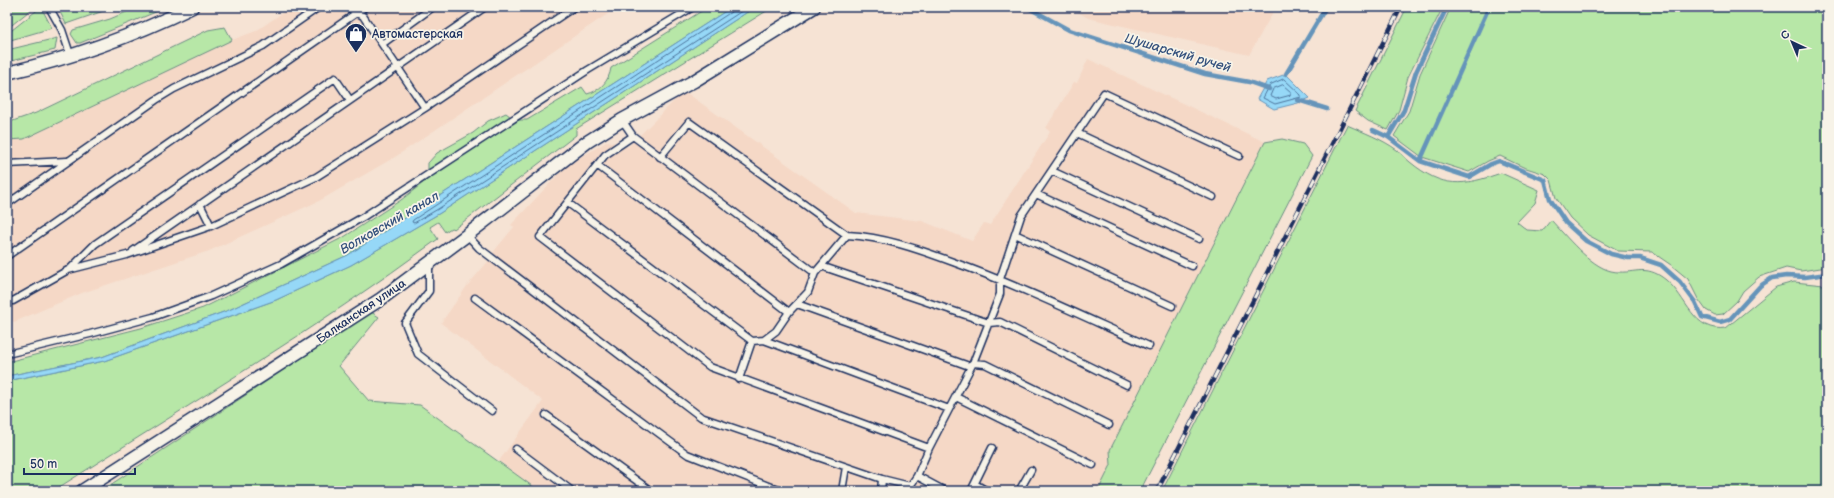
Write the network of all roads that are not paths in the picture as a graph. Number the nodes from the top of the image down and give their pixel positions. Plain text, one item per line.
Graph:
1 (49, 7) edge
2 (192, 7) edge
3 (319, 7) edge
4 (346, 7) edge
5 (365, 7) edge
6 (433, 7) edge
7 (485, 7) edge
8 (574, 7) edge
9 (693, 7) edge
10 (814, 7) edge
11 (357, 12) junction
12 (351, 17) junction
13 (382, 44) junction
14 (71, 56) junction
15 (398, 67) junction
16 (7, 73) edge
17 (350, 100) junction
18 (425, 108) junction
19 (626, 118) junction
20 (1077, 133) junction
21 (633, 136) junction
22 (660, 156) junction
23 (1239, 156) dead end
24 (69, 160) junction
25 (7, 164) edge
26 (597, 164) junction
27 (1052, 171) junction
28 (1036, 194) junction
29 (1213, 197) dead end
30 (568, 203) junction
31 (7, 204) edge
32 (200, 204) junction
33 (211, 226) junction
34 (1015, 234) junction
35 (467, 235) junction
36 (847, 235) junction
37 (1199, 239) dead end
38 (127, 255) junction
39 (7, 256) edge
40 (429, 264) junction
41 (821, 266) junction
42 (1192, 266) dead end
43 (68, 270) junction
44 (815, 273) junction
45 (1000, 279) junction
46 (475, 298) dead end
47 (7, 300) edge
48 (797, 304) junction
49 (1172, 306) dead end
50 (789, 312) junction
51 (989, 323) junction
52 (764, 340) junction
53 (752, 341) junction
54 (1149, 346) dead end
55 (7, 354) edge
56 (973, 363) junction
57 (739, 379) junction
58 (1127, 385) dead end
59 (956, 397) junction
60 (949, 409) junction
61 (492, 411) dead end
62 (546, 414) dead end
63 (1109, 425) dead end
64 (929, 448) junction
65 (992, 448) dead end
66 (516, 449) dead end
67 (1093, 465) dead end
68 (846, 467) junction
69 (1031, 470) dead end
70 (917, 476) junction
71 (882, 479) junction
72 (975, 484) junction
73 (82, 491) edge
74 (572, 491) edge
75 (652, 491) edge
76 (781, 491) edge
77 (842, 491) edge
78 (881, 491) edge
79 (945, 491) edge
80 (971, 491) edge
81 (987, 491) edge
82 (1019, 491) edge

1 - 14 lane
2 - 14 street
3 - 24 lane
4 - 11 lane
4 - 12 lane
5 - 11 lane
6 - 13 lane
7 - 15 lane
8 - 18 lane
9 - 55 lane
10 - 19 street, Балканская улица
11 - 12 lane
11 - 13 lane
12 - 39 lane
13 - 15 lane
14 - 16 street
15 - 17 lane
15 - 18 lane
17 - 32 lane
17 - 43 lane
18 - 33 lane
19 - 21 lane
19 - 35 street, Балканская улица
20 - 23 lane
20 - 27 lane
20 - 29 lane
21 - 22 lane
21 - 26 lane
22 - 36 lane
22 - 44 lane
24 - 25 lane
24 - 31 lane
26 - 30 lane
26 - 50 lane
27 - 28 lane
27 - 37 lane
28 - 34 lane
28 - 42 lane
30 - 53 lane
30 - 57 lane
32 - 33 lane
32 - 38 lane
33 - 38 lane
34 - 45 lane
34 - 49 lane
35 - 40 street, Балканская улица
35 - 68 lane
36 - 41 lane
36 - 45 lane
38 - 43 lane
40 - 61 lane
40 - 73 street, Балканская улица
41 - 44 lane
41 - 51 lane
43 - 47 lane
44 - 48 lane
45 - 51 lane
45 - 54 lane
46 - 76 lane
48 - 50 lane
48 - 56 lane
50 - 52 lane
51 - 56 lane
51 - 58 lane
52 - 53 lane
52 - 60 lane
53 - 57 lane
56 - 59 lane
56 - 63 lane
57 - 64 lane
59 - 60 lane
59 - 67 lane
60 - 64 lane
62 - 75 lane
64 - 70 lane
65 - 72 lane
66 - 74 lane
68 - 71 lane
68 - 77 lane
69 - 82 lane
70 - 71 lane
70 - 79 lane
71 - 78 lane
72 - 80 lane
72 - 81 lane

